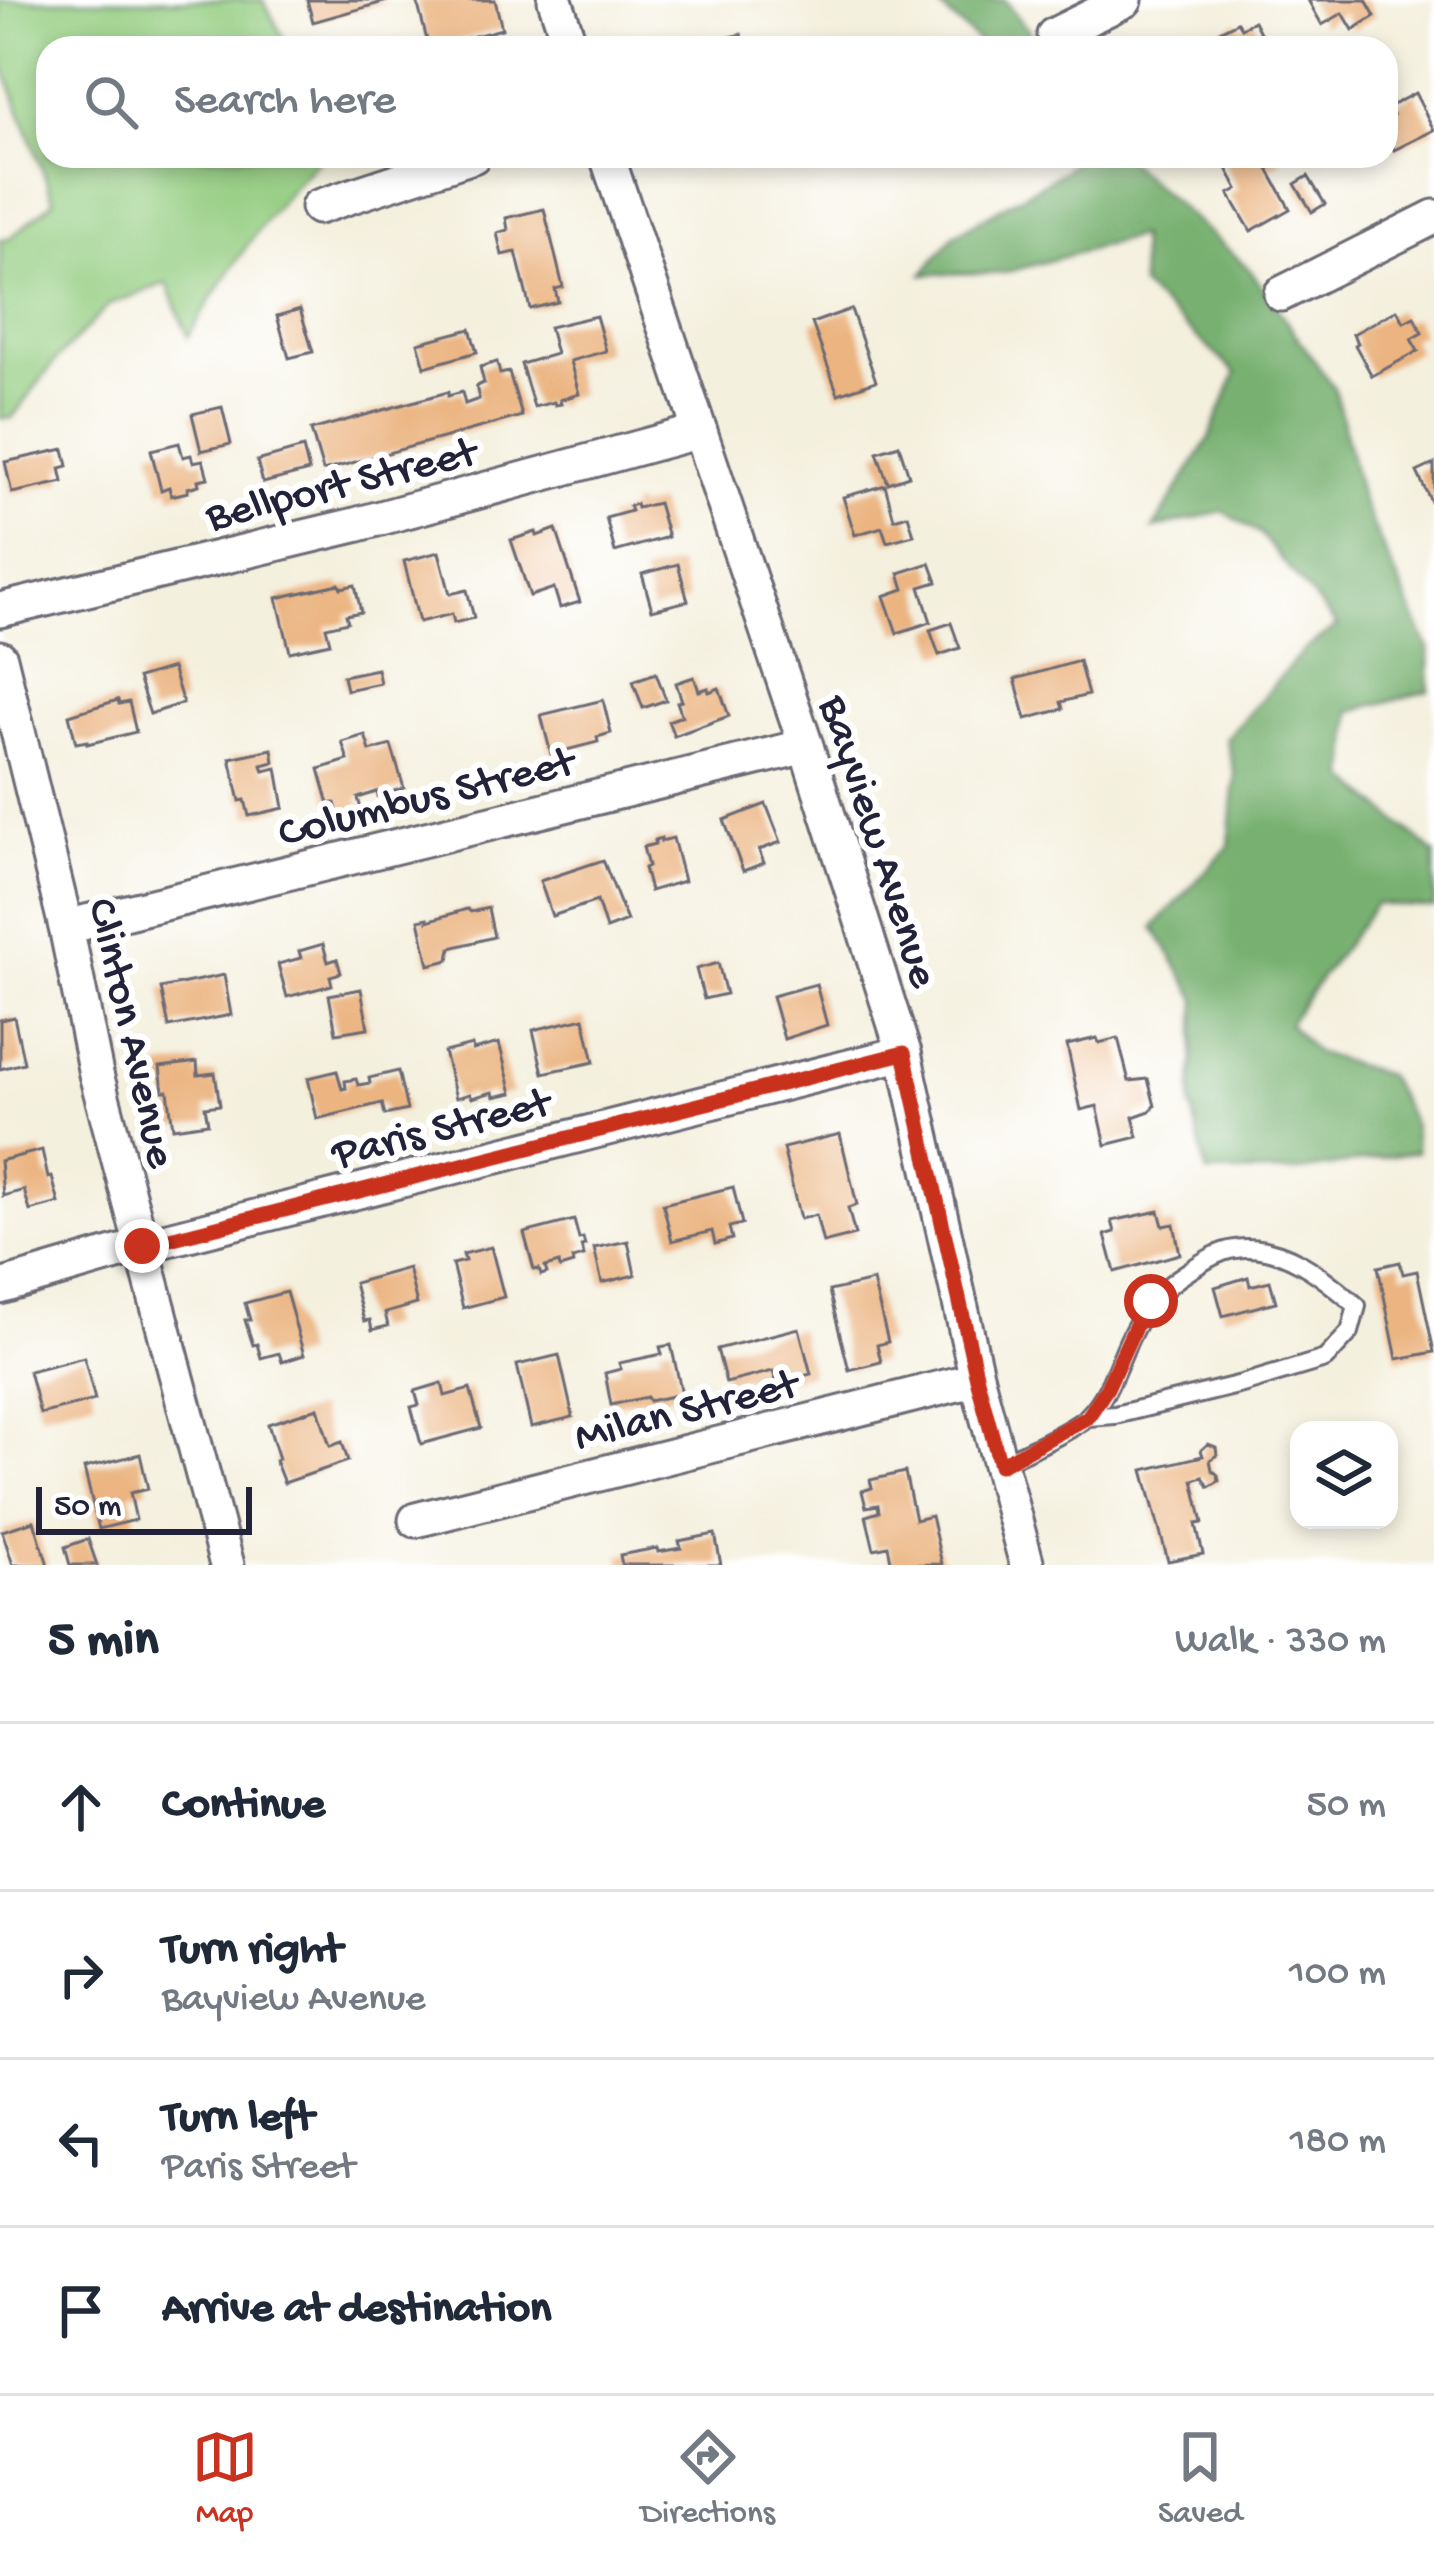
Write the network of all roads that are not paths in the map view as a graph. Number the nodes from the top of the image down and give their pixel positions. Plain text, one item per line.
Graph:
1 (555, 0) edge
2 (1125, 0) edge
3 (1054, 35) dead end
4 (567, 36) edge
5 (436, 168) edge
6 (611, 168) edge
7 (318, 206) dead end
8 (1434, 218) edge
9 (1281, 294) dead end
10 (700, 431) junction
11 (0, 610) edge
12 (0, 658) edge
13 (806, 746) junction
14 (66, 927) junction
15 (904, 1053) junction
16 (142, 1246) junction
17 (0, 1287) edge
18 (977, 1379) junction
19 (1088, 1417) junction
20 (1000, 1465) junction
21 (416, 1520) dead end
22 (227, 1565) edge
23 (1028, 1565) edge

1 - 4 street
2 - 3 street
5 - 7 street
6 - 10 street, Bayview Avenue
8 - 9 street
10 - 11 street, Bellport Street
10 - 13 street, Bayview Avenue
12 - 14 street, Clinton Avenue
13 - 14 street, Columbus Street
13 - 15 street, Bayview Avenue
14 - 16 street, Clinton Avenue
15 - 16 street, Paris Street
15 - 18 street, Bayview Avenue
16 - 17 street, Paris Street
16 - 22 street, Clinton Avenue
18 - 20 street, Bayview Avenue
18 - 21 street, Milan Street
19 - 19 lane
19 - 20 lane
20 - 23 street, Bayview Avenue

